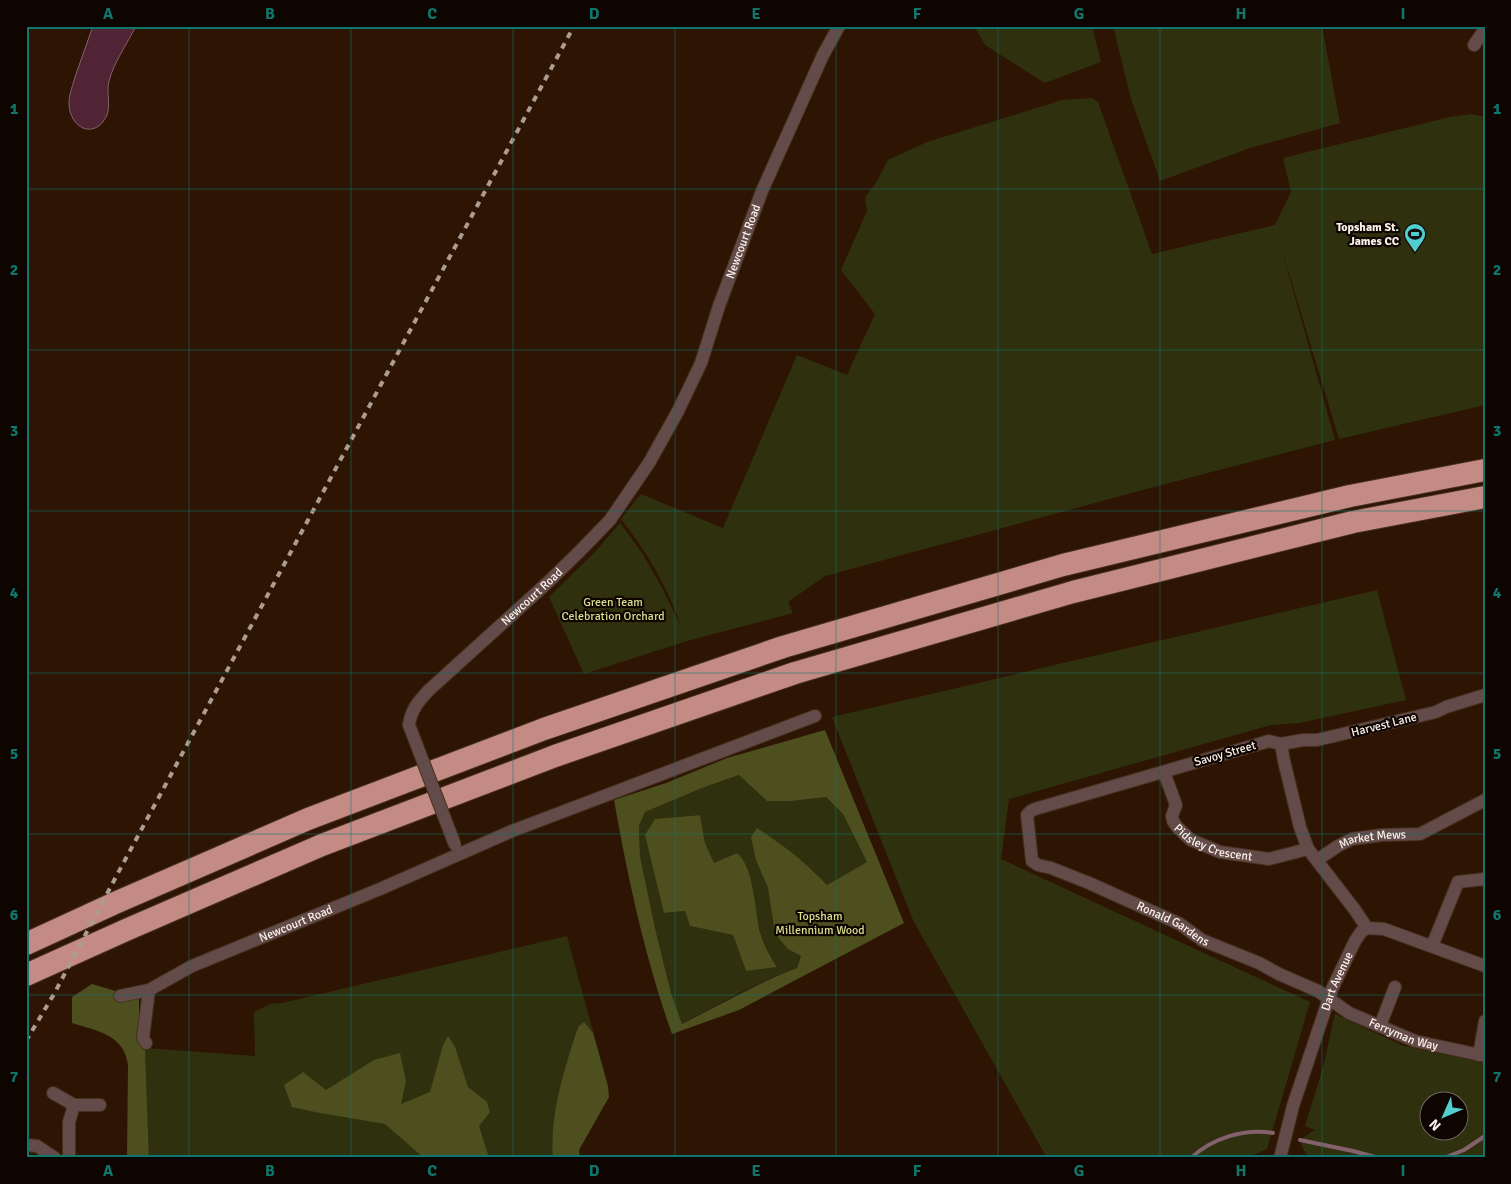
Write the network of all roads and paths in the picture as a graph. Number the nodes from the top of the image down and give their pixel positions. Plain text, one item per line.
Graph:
1 (839, 26) edge
2 (1482, 26) edge
3 (1474, 45) dead end
4 (1485, 470) edge
5 (1485, 497) edge
6 (1485, 695) edge
7 (815, 716) dead end
8 (1281, 744) junction
9 (1164, 772) junction
10 (1485, 800) edge
11 (1031, 842) joint
12 (1308, 849) junction
13 (456, 850) junction
14 (1317, 860) junction
15 (1485, 879) edge
16 (1367, 928) junction
17 (26, 944) edge
18 (1432, 946) junction
19 (1485, 966) edge
20 (26, 975) edge
21 (1395, 987) dead end
22 (149, 990) junction
23 (120, 996) dead end
24 (1329, 997) junction
25 (1485, 1022) edge
26 (1380, 1026) junction
27 (146, 1043) dead end
28 (1482, 1056) edge
29 (54, 1093) dead end
30 (74, 1105) junction
31 (100, 1105) dead end
32 (26, 1145) edge
33 (55, 1158) edge
34 (69, 1158) edge
35 (1280, 1158) edge

1 - 13 street, Newcourt Road, bridge
2 - 3 street
4 - 17 highway
5 - 20 highway
6 - 8 street, Harvest Lane
7 - 13 street
8 - 9 street, Savoy Street
8 - 12 street
9 - 11 street, Savoy Street
9 - 12 street, Pidsley Crescent
10 - 14 street, Market Mews
11 - 24 street, Ronald Gardens
12 - 14 street
13 - 22 street, Newcourt Road
14 - 16 street
15 - 18 street
16 - 18 street
16 - 24 street, Dart Avenue
18 - 19 street
21 - 26 street
22 - 23 street, Newcourt Road
22 - 27 street
24 - 26 street, Ferryman Way
24 - 35 street, Dart Avenue
25 - 28 street
26 - 28 street, Ferryman Way
29 - 30 street
30 - 31 street
30 - 34 street
32 - 33 street

